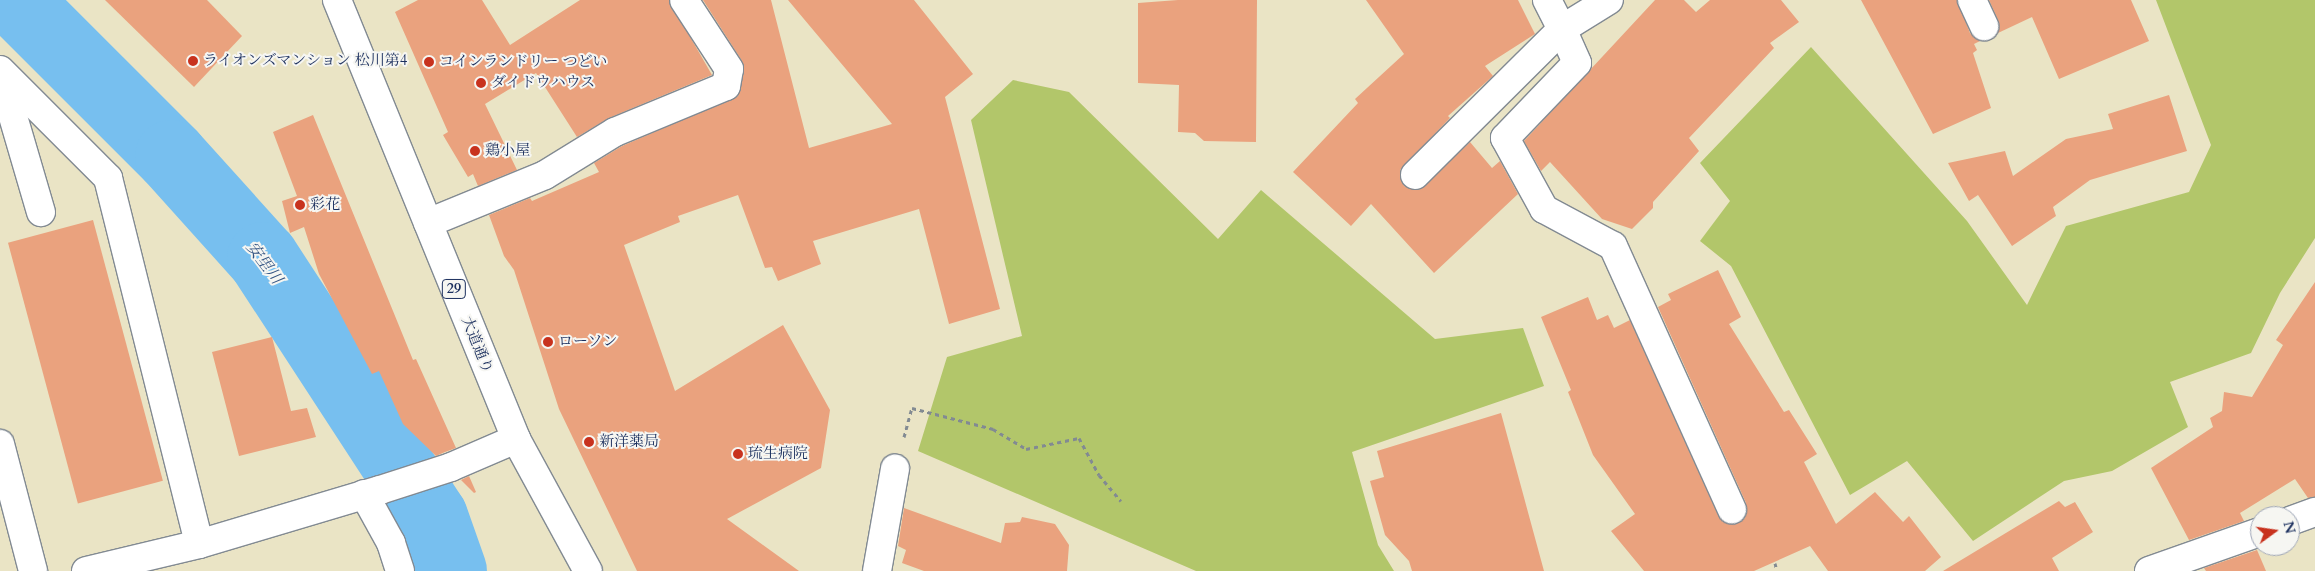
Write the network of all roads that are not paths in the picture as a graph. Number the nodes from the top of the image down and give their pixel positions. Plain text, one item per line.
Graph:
1 (337, 0) edge
2 (684, 0) edge
3 (1547, 0) edge
4 (1609, 0) edge
5 (1972, 0) edge
6 (1984, 26) dead end
7 (1562, 29) junction
8 (0, 70) edge
9 (1415, 175) dead end
10 (41, 212) dead end
11 (428, 223) junction
12 (516, 439) junction
13 (0, 444) edge
14 (895, 468) road end
15 (372, 492) junction
16 (1732, 509) dead end
17 (2315, 512) edge
18 (2300, 517) edge
19 (2250, 536) edge
20 (200, 544) junction
21 (33, 571) edge
22 (86, 571) edge
23 (400, 571) edge
24 (588, 571) edge
25 (877, 571) edge
26 (2149, 571) edge

1 - 11 street, 大道通り / 29
2 - 11 street
3 - 7 street
4 - 7 street
5 - 6 street
7 - 9 street
7 - 16 street
8 - 10 street
8 - 20 street
11 - 12 street, 大道通り / 29
12 - 15 street
12 - 24 street, 大道通り / 29
13 - 21 street
14 - 25 street
15 - 20 street
15 - 23 street
17 - 18 street
19 - 26 street
20 - 22 street

